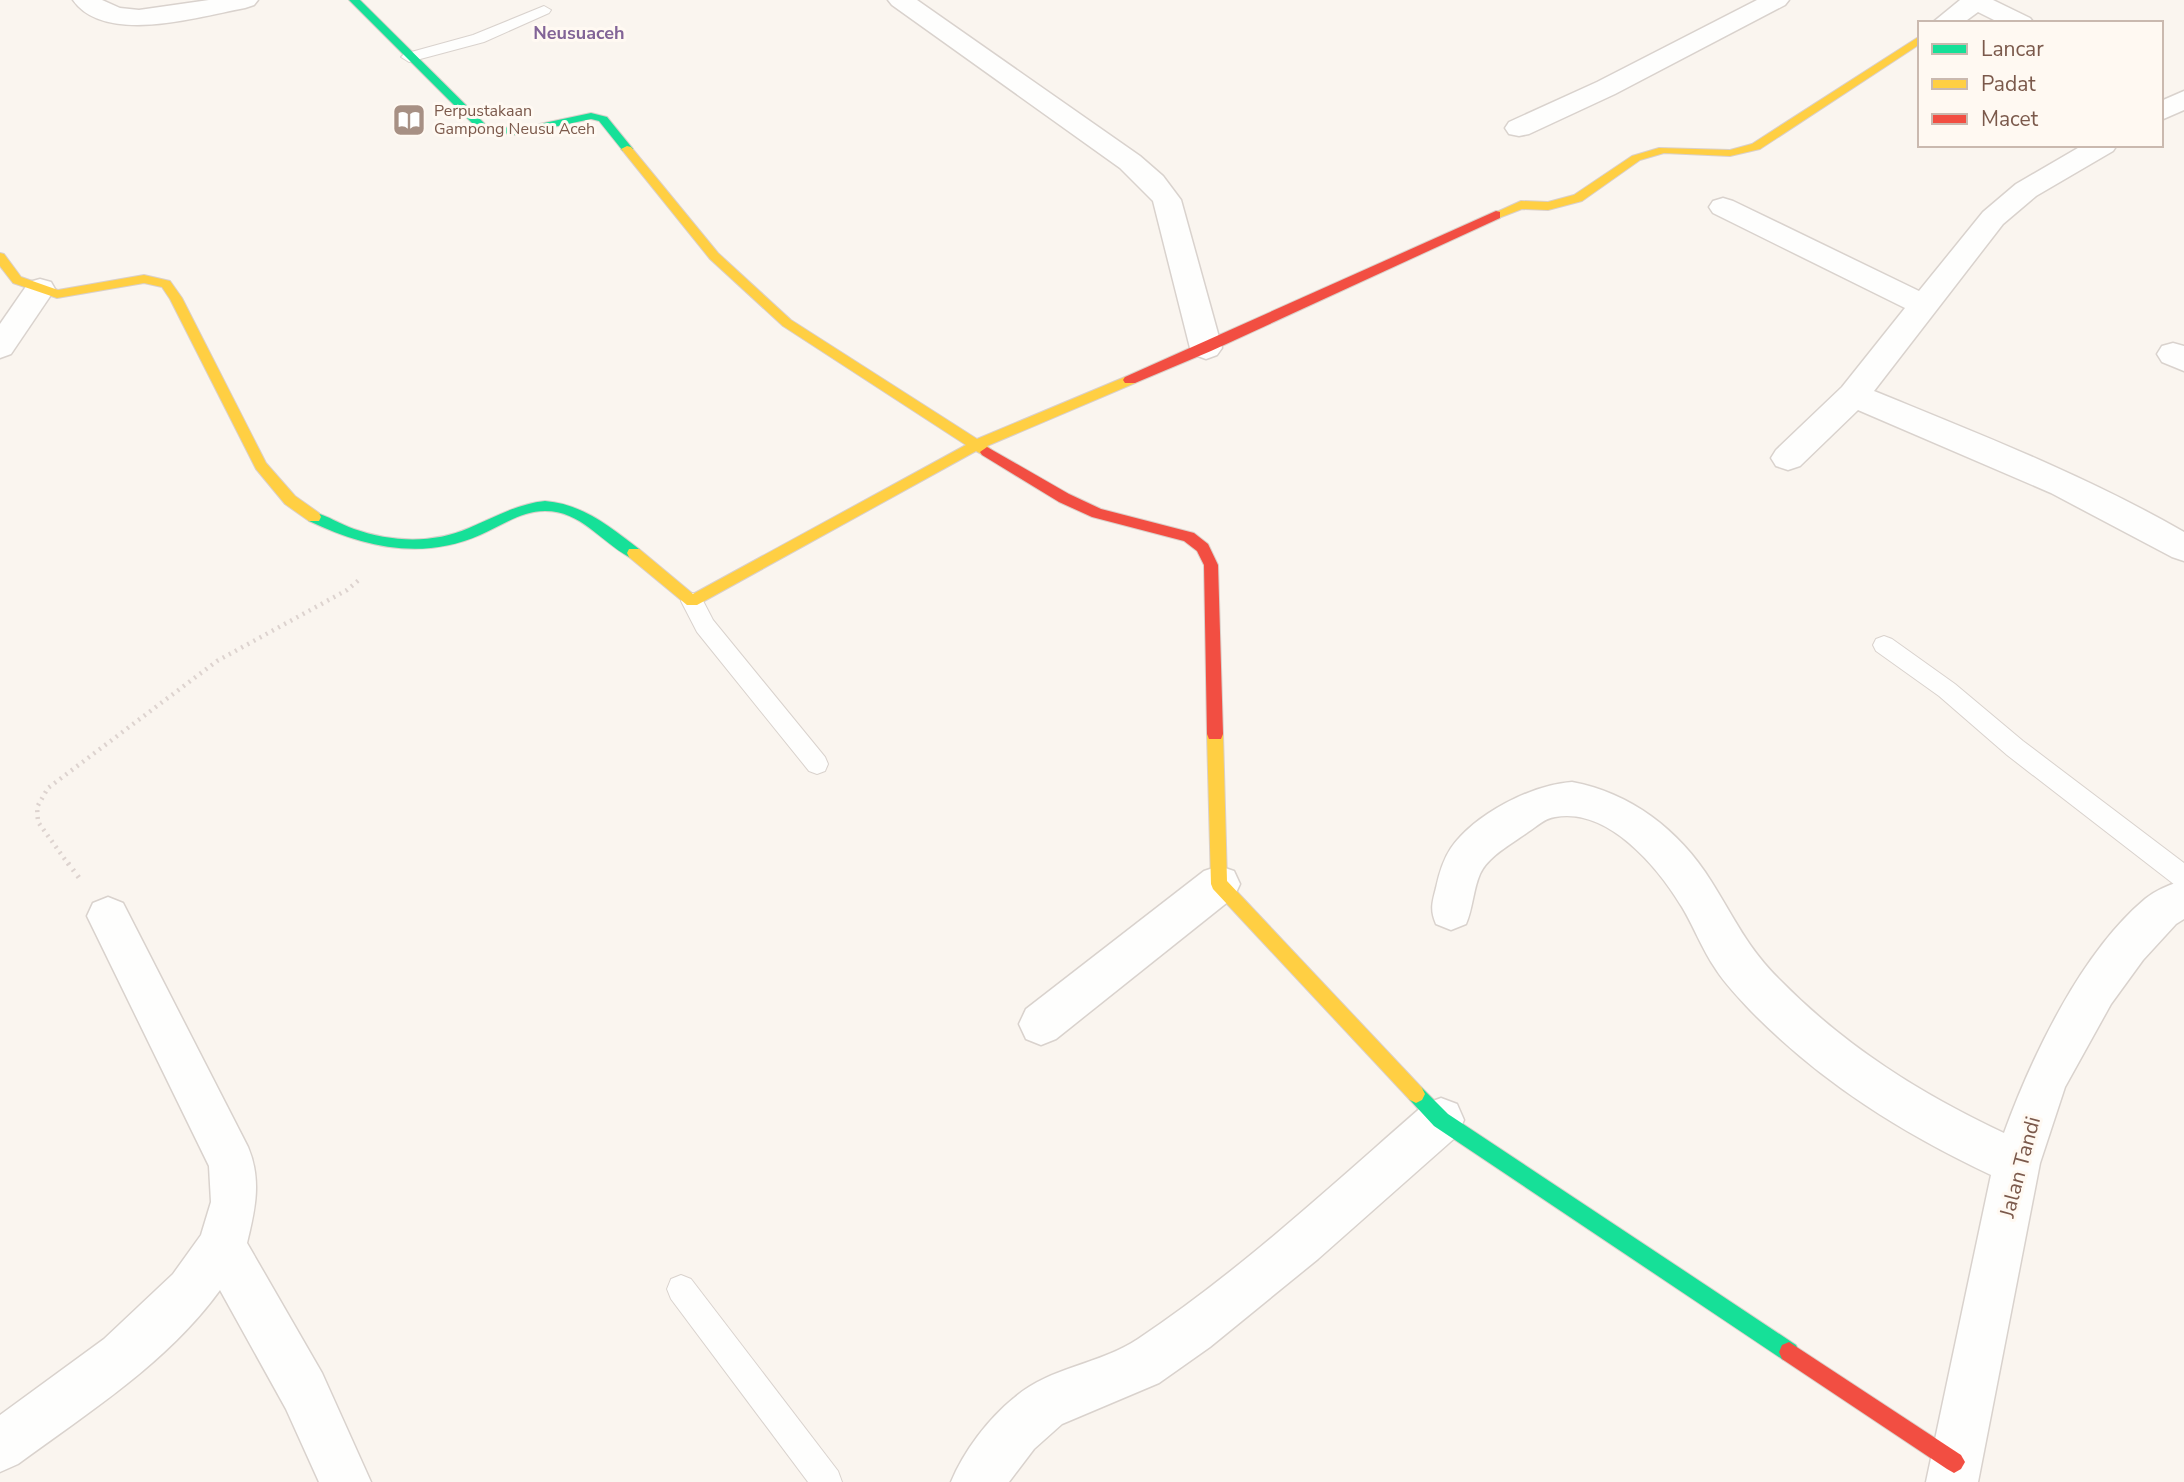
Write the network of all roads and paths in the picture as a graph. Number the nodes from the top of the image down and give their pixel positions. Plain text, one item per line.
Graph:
1 (86, 0) edge
2 (245, 0) edge
3 (354, 0) edge
4 (901, 0) edge
5 (1776, 0) edge
6 (1975, 1) edge
7 (544, 10) dead end
8 (1948, 21) edge
9 (2017, 21) edge
10 (1918, 40) edge
11 (410, 57) junction
12 (2163, 89) edge
13 (2184, 99) edge
14 (2163, 111) edge
15 (1519, 128) dead end
16 (2100, 147) edge
17 (1723, 207) dead end
18 (0, 257) edge
19 (40, 289) junction
20 (1923, 305) junction
21 (0, 347) edge
22 (1206, 348) junction
23 (1853, 395) junction
24 (976, 445) junction
25 (1788, 458) dead end
26 (389, 543) junction
27 (2184, 548) edge
28 (692, 601) junction
29 (1884, 645) dead end
30 (817, 765) dead end
31 (2184, 877) edge
32 (1219, 884) junction
33 (2184, 898) edge
34 (1451, 911) dead end
35 (108, 916) joint
36 (1041, 1024) dead end
37 (1441, 1120) junction
38 (2017, 1164) junction
39 (222, 1247) junction
40 (681, 1289) dead end
41 (0, 1446) edge
42 (1953, 1472) edge
43 (345, 1482) edge
44 (828, 1482) edge
45 (977, 1482) edge

1 - 2 street
3 - 11 street
4 - 22 street
5 - 15 street
6 - 8 street
6 - 9 street
7 - 11 lane
10 - 22 street
11 - 24 street
12 - 13 street
13 - 14 street
16 - 20 street
17 - 20 street
18 - 19 street
19 - 21 street
19 - 26 street
20 - 23 street
22 - 24 street
23 - 25 street
23 - 27 street
24 - 28 street
24 - 32 street
26 - 28 street
26 - 35 path
28 - 30 lane
29 - 31 lane
32 - 36 street
32 - 37 street
33 - 38 street, Jalan Tandi
34 - 38 street
35 - 39 street
37 - 42 street
37 - 45 street
38 - 42 street, Jalan Tandi
39 - 41 street
39 - 43 street
40 - 44 lane

